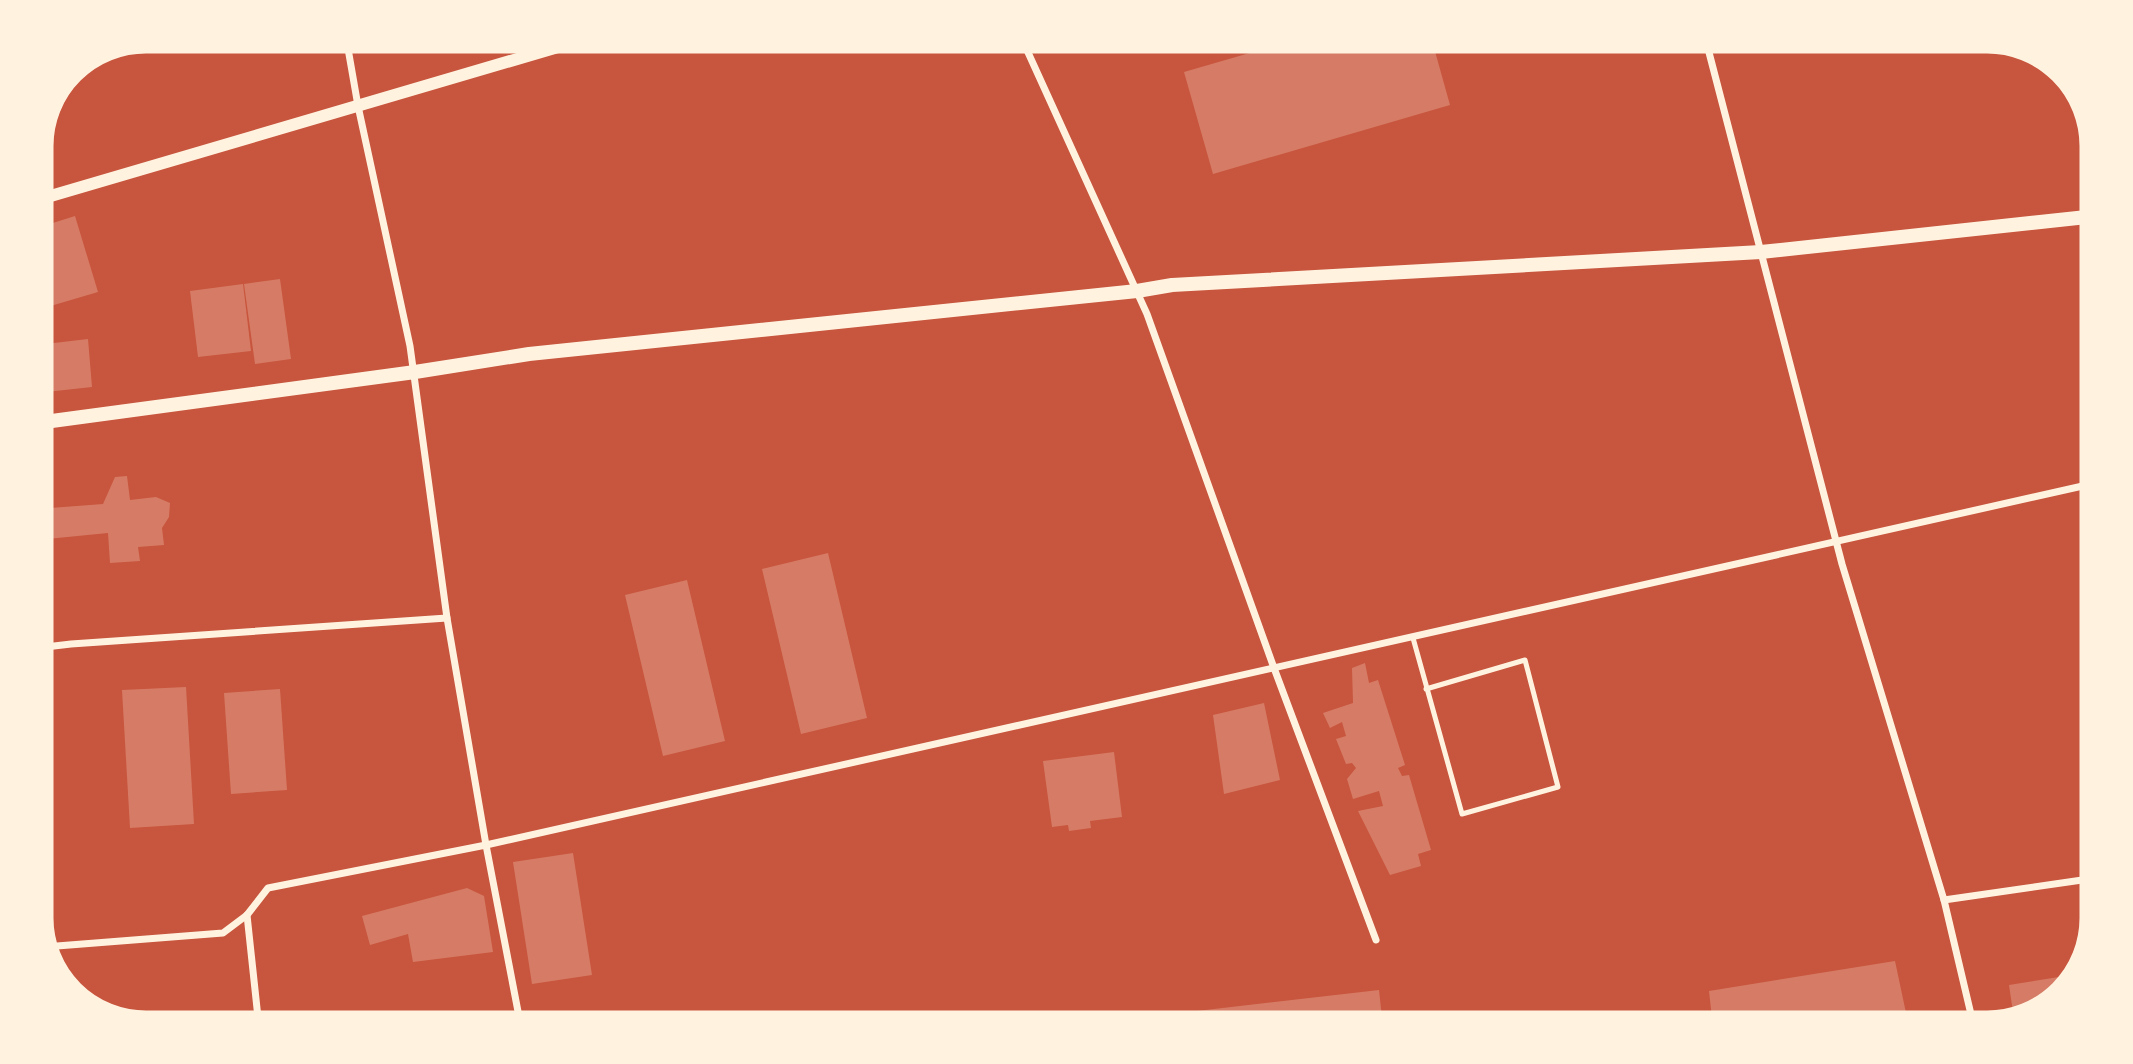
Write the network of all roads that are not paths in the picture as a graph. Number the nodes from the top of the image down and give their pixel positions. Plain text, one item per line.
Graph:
1 (348, 49) edge
2 (551, 49) edge
3 (1027, 49) edge
4 (1708, 49) edge
5 (358, 106) junction
6 (49, 196) edge
7 (2084, 217) edge
8 (1761, 252) junction
9 (1138, 291) junction
10 (415, 372) junction
11 (49, 421) edge
12 (2084, 486) edge
13 (1837, 542) junction
14 (447, 618) junction
15 (1413, 638) junction
16 (49, 646) edge
17 (1274, 668) junction
18 (1426, 689) junction
19 (486, 845) junction
20 (2084, 880) edge
21 (1944, 901) junction
22 (247, 915) junction
23 (1376, 940) dead end
24 (53, 946) edge
25 (258, 1015) edge
26 (519, 1015) edge
27 (1971, 1015) edge

1 - 5 street
2 - 5 street
3 - 9 street
4 - 8 street
5 - 6 street
5 - 10 street
7 - 8 main road
8 - 9 main road
8 - 13 street
9 - 10 main road
9 - 17 street
10 - 11 main road
10 - 14 street
12 - 13 street
13 - 15 street
13 - 21 street
14 - 16 street
14 - 19 street
15 - 17 street
15 - 18 lane
17 - 19 street
17 - 23 street
18 - 18 lane
19 - 22 street
19 - 26 street
20 - 21 street
21 - 27 street
22 - 24 street
22 - 25 street

